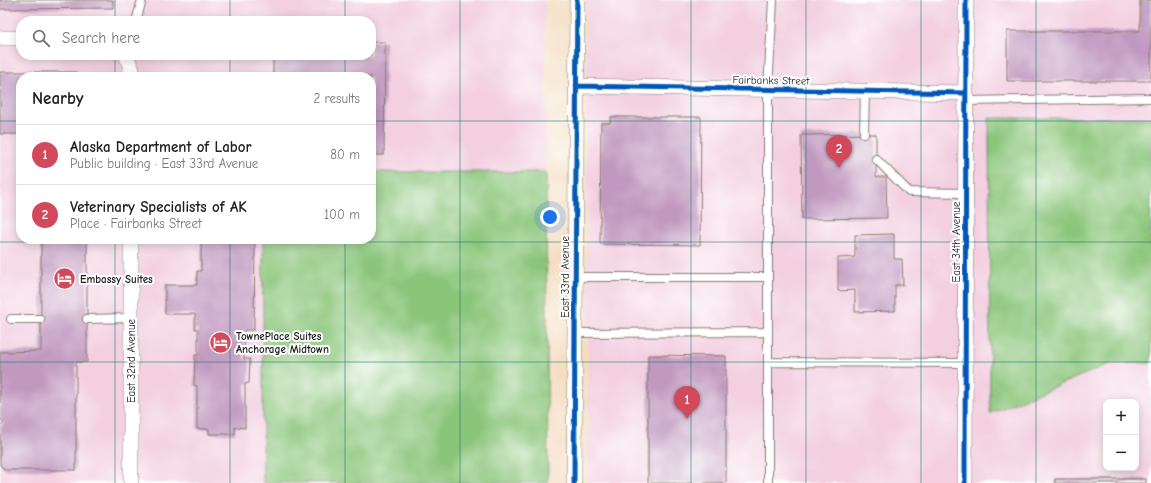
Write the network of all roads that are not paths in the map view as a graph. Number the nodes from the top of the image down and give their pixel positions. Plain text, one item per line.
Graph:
1 (142, 0) edge
2 (577, 0) edge
3 (773, 0) edge
4 (966, 0) edge
5 (137, 16) edge
6 (0, 38) edge
7 (16, 38) edge
8 (128, 60) edge
9 (132, 72) edge
10 (576, 86) junction
11 (768, 90) junction
12 (865, 91) junction
13 (966, 97) junction
14 (1151, 98) edge
15 (864, 134) dead end
16 (876, 159) dead end
17 (966, 193) junction
18 (131, 244) edge
19 (575, 277) junction
20 (768, 277) junction
21 (131, 318) junction
22 (11, 319) dead end
23 (40, 319) dead end
24 (87, 319) dead end
25 (768, 332) junction
26 (575, 333) junction
27 (768, 362) junction
28 (965, 364) junction
29 (131, 483) edge
30 (574, 483) edge
31 (768, 483) edge
32 (965, 483) edge

1 - 5 lane
2 - 10 street, East 33rd Avenue
3 - 11 lane
4 - 13 street, East 34th Avenue
6 - 7 street
8 - 9 street
10 - 11 street, Fairbanks Street
10 - 19 street, East 33rd Avenue
11 - 12 street, Fairbanks Street
11 - 20 lane
12 - 13 street, Fairbanks Street
12 - 15 lane
13 - 14 lane
13 - 17 street, East 34th Avenue
16 - 17 lane
17 - 28 street, East 34th Avenue
18 - 21 street, East 32nd Avenue
19 - 20 lane
19 - 26 street, East 33rd Avenue
20 - 25 lane
21 - 24 lane
21 - 29 street, East 32nd Avenue
22 - 23 lane
25 - 26 lane
25 - 27 lane
26 - 30 street, East 33rd Avenue
27 - 28 lane
27 - 31 lane
28 - 32 street, East 34th Avenue

